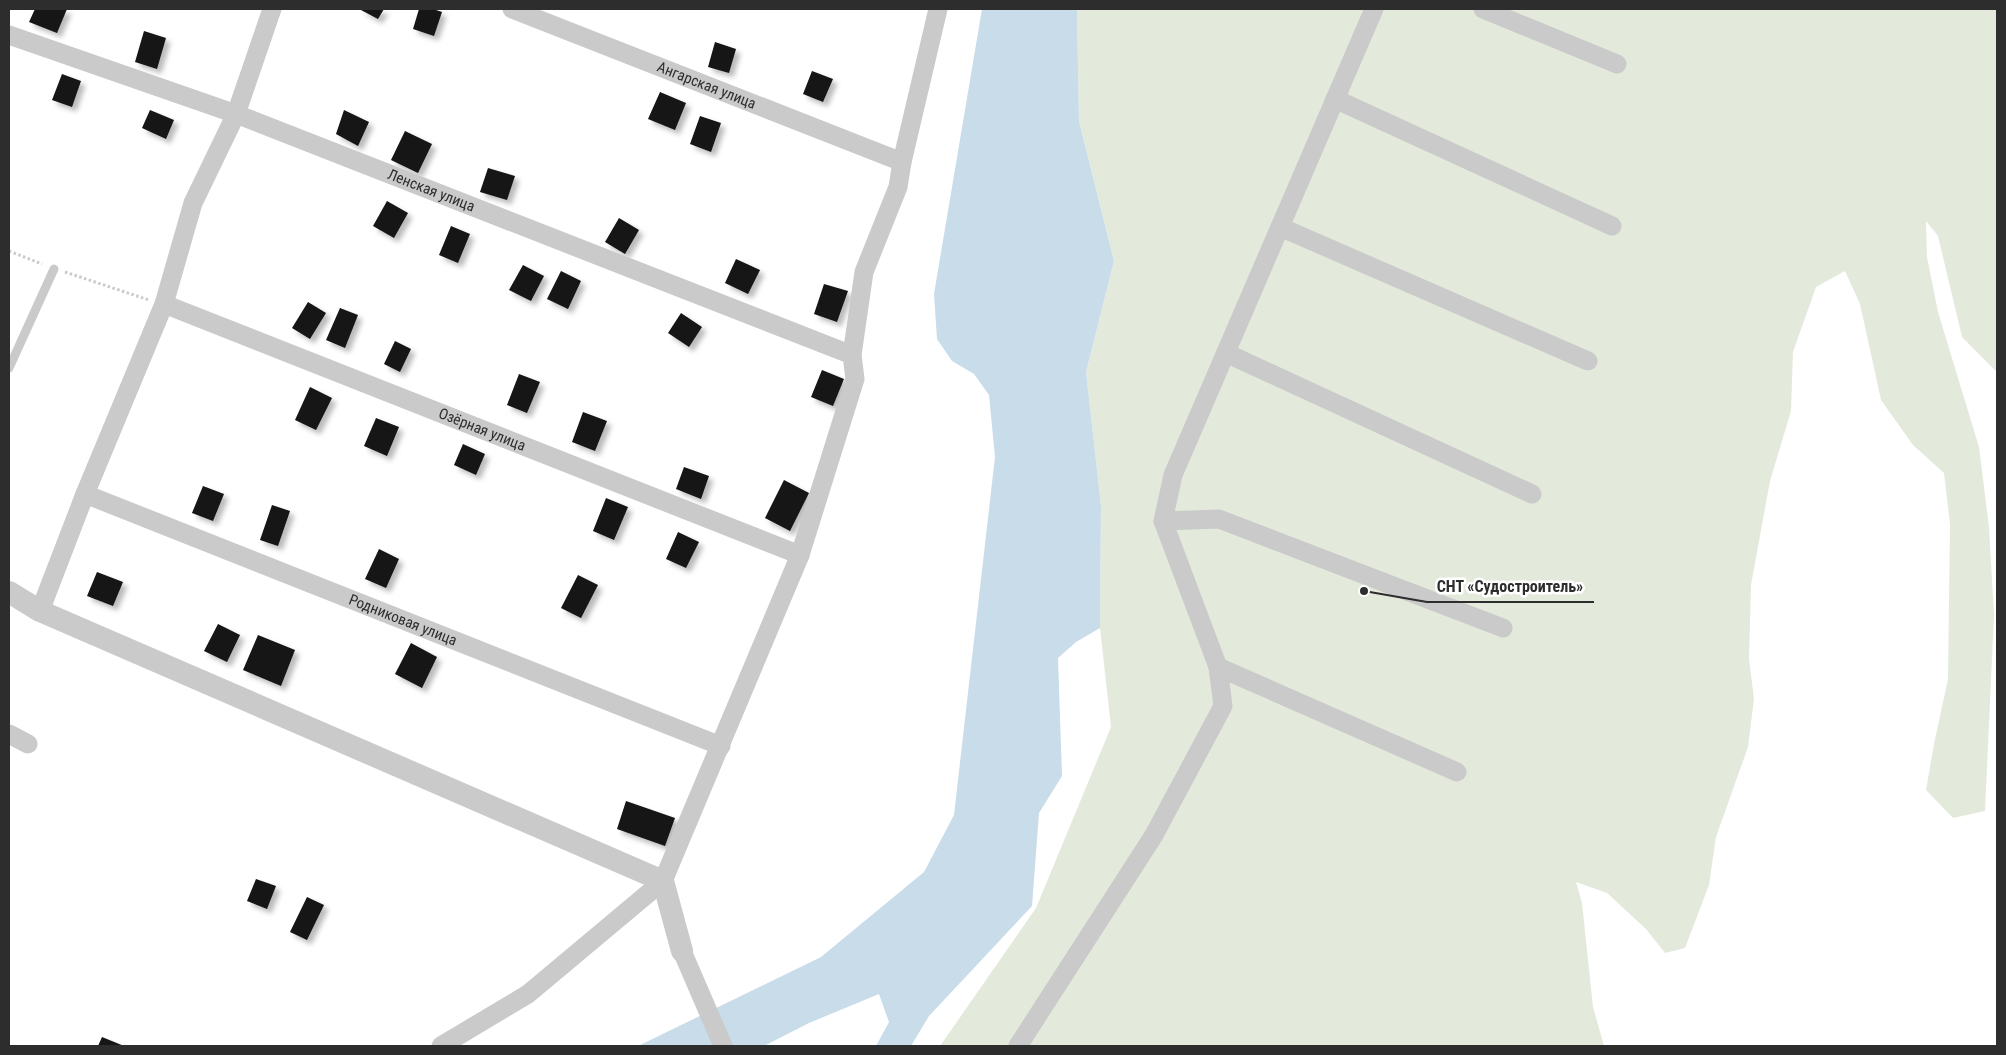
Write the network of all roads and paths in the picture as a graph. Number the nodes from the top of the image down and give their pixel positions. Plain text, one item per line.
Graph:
1 (272, 9) edge
2 (512, 9) edge
3 (938, 9) edge
4 (1374, 9) edge
5 (1483, 9) edge
6 (9, 35) edge
7 (1617, 64) dead end
8 (1335, 98) junction
9 (236, 114) junction
10 (902, 162) junction
11 (1612, 226) dead end
12 (1280, 227) junction
13 (9, 251) edge
14 (54, 269) junction
15 (164, 304) junction
16 (1226, 352) junction
17 (852, 355) junction
18 (1588, 361) dead end
19 (9, 368) edge
20 (85, 494) junction
21 (1532, 494) dead end
22 (1163, 521) junction
23 (800, 555) junction
24 (9, 592) edge
25 (40, 611) junction
26 (1503, 628) dead end
27 (1218, 667) junction
28 (9, 734) edge
29 (28, 744) dead end
30 (721, 746) junction
31 (1457, 772) dead end
32 (663, 881) junction
33 (682, 951) joint
34 (441, 1046) edge
35 (723, 1046) edge
36 (1018, 1046) edge

1 - 9 street
2 - 10 street, Ангарская улица
3 - 10 street
4 - 8 street
5 - 7 street
6 - 9 street, Ленская улица
8 - 11 street
8 - 12 street
9 - 15 street
9 - 17 street, Ленская улица
10 - 17 street
12 - 16 street
12 - 18 street
13 - 14 path
14 - 15 path
14 - 19 lane
15 - 20 street
15 - 23 street, Озёрная улица
16 - 21 street
16 - 22 street
17 - 23 street
20 - 25 street
20 - 30 street, Родниковая улица
22 - 26 street
22 - 27 street
23 - 30 street
24 - 25 street
25 - 32 street
27 - 31 street
27 - 36 street
28 - 29 street
30 - 32 street
32 - 33 street
32 - 34 street
33 - 35 street

